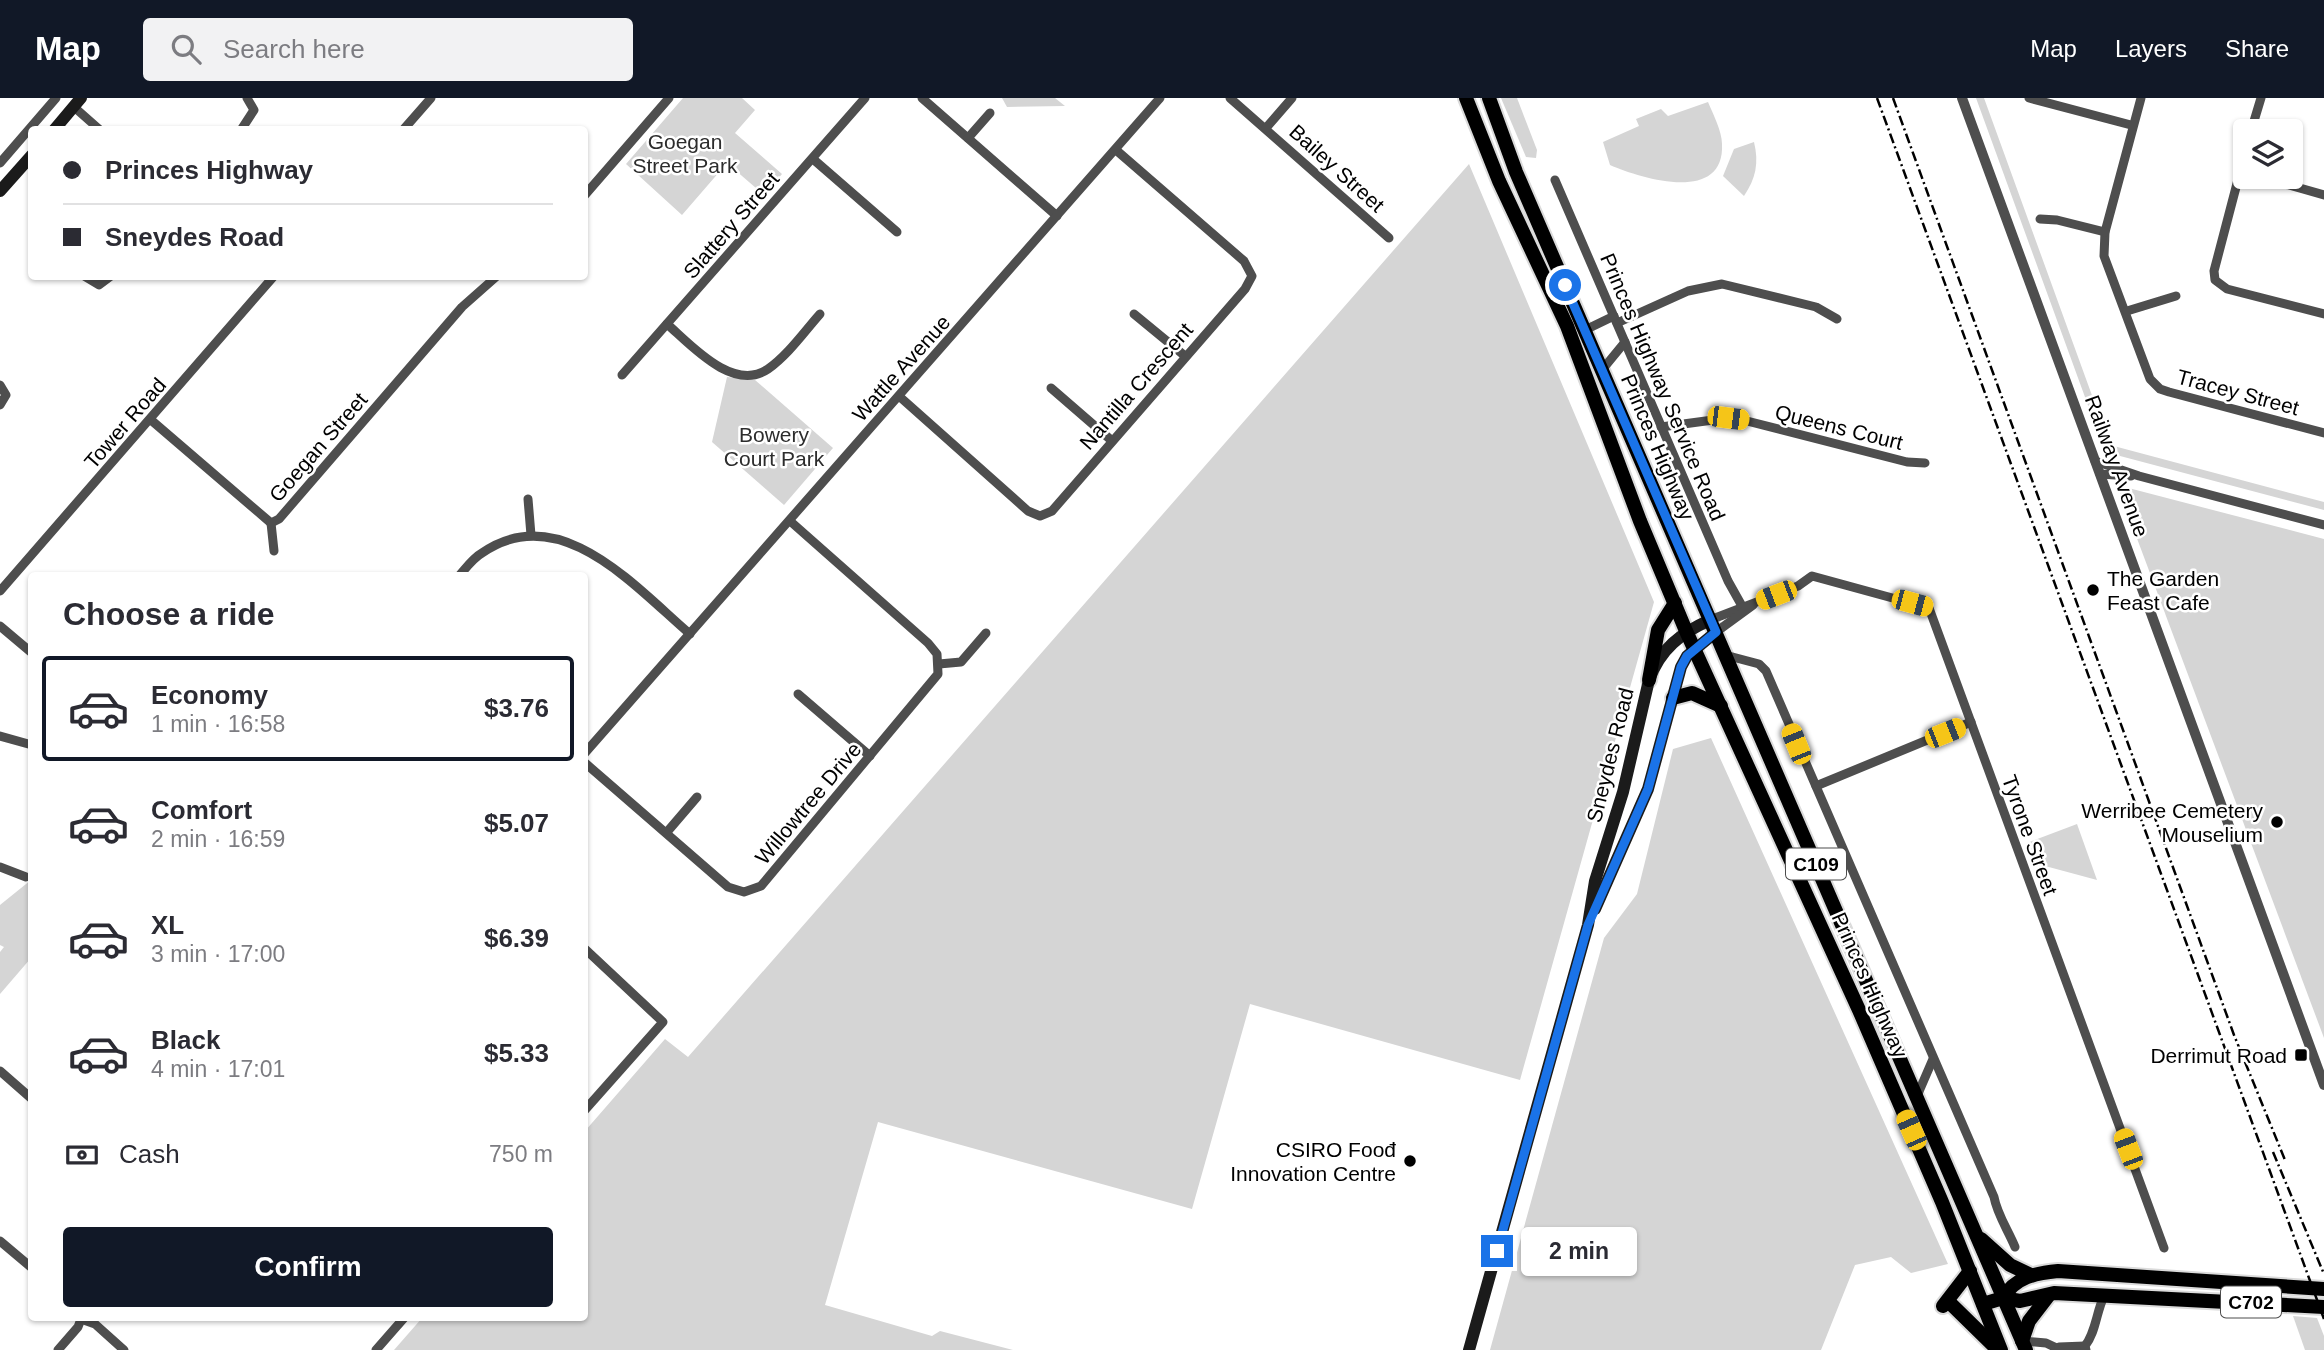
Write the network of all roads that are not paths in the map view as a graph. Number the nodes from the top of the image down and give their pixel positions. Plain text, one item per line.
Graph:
1 (56, 98) edge
2 (247, 98) edge
3 (431, 98) edge
4 (668, 98) edge
5 (865, 98) edge
6 (922, 98) edge
7 (1160, 98) edge
8 (1230, 98) edge
9 (1292, 98) edge
10 (1466, 98) edge
11 (1489, 98) edge
12 (1962, 98) edge
13 (2029, 98) edge
14 (2141, 98) edge
15 (2261, 98) edge
16 (78, 102) edge
17 (990, 113) dead end
18 (2255, 119) edge
19 (2131, 125) junction
20 (32, 126) edge
21 (57, 126) edge
22 (97, 126) edge
23 (244, 126) edge
24 (406, 126) edge
25 (1266, 128) junction
26 (28, 130) edge
27 (968, 138) junction
28 (1116, 150) junction
29 (813, 159) junction
30 (28, 160) edge
31 (0, 163) edge
32 (1517, 172) junction
33 (1555, 180) dead end
34 (1499, 181) junction
35 (2238, 189) edge
36 (2303, 189) edge
37 (0, 191) edge
38 (588, 191) edge
39 (2324, 195) edge
40 (1057, 216) junction
41 (2040, 219) dead end
42 (897, 232) dead end
43 (2105, 232) junction
44 (1390, 238) dead end
45 (91, 280) edge
46 (106, 280) edge
47 (271, 280) edge
48 (492, 280) edge
49 (2176, 296) dead end
50 (2127, 311) junction
51 (820, 314) dead end
52 (1134, 314) dead end
53 (2324, 314) edge
54 (1838, 319) dead end
55 (1615, 320) junction
56 (667, 324) junction
57 (1585, 330) junction
58 (1625, 342) junction
59 (1185, 356) junction
60 (1579, 356) junction
61 (1602, 370) junction
62 (622, 374) dead end
63 (0, 385) edge
64 (1051, 387) dead end
65 (900, 397) junction
66 (0, 405) edge
67 (151, 420) junction
68 (1661, 426) junction
69 (2324, 433) edge
70 (1111, 440) junction
71 (2095, 461) junction
72 (1925, 463) dead end
73 (2100, 474) junction
74 (2139, 476) junction
75 (528, 499) dead end
76 (790, 521) junction
77 (271, 523) junction
78 (2324, 525) edge
79 (531, 535) junction
80 (274, 551) dead end
81 (463, 572) edge
82 (0, 591) edge
83 (1675, 603) junction
84 (1754, 604) junction
85 (1742, 606) junction
86 (0, 626) edge
87 (1713, 626) junction
88 (1686, 631) junction
89 (986, 633) dead end
90 (690, 635) junction
91 (28, 650) edge
92 (1694, 650) junction
93 (1725, 655) junction
94 (939, 664) junction
95 (1649, 681) junction
96 (798, 694) dead end
97 (1673, 698) junction
98 (1721, 706) junction
99 (1971, 722) junction
100 (0, 736) edge
101 (28, 744) edge
102 (588, 750) edge
103 (870, 755) junction
104 (588, 765) edge
105 (1816, 786) junction
106 (697, 797) dead end
107 (667, 832) junction
108 (0, 867) edge
109 (26, 877) dead end
110 (1588, 925) junction
111 (588, 952) edge
112 (1933, 1059) junction
113 (0, 1071) edge
114 (2324, 1084) edge
115 (28, 1096) edge
116 (1917, 1096) junction
117 (588, 1106) edge
118 (1976, 1234) junction
119 (0, 1241) edge
120 (2015, 1247) dead end
121 (2164, 1248) dead end
122 (28, 1265) edge
123 (1970, 1272) junction
124 (2031, 1275) junction
125 (2324, 1289) edge
126 (2049, 1295) junction
127 (2104, 1296) junction
128 (2003, 1298) junction
129 (1983, 1304) junction
130 (2324, 1307) edge
131 (80, 1321) edge
132 (88, 1321) edge
133 (401, 1321) edge
134 (2024, 1346) edge
135 (2085, 1348) edge
136 (2060, 1349) edge
137 (58, 1350) edge
138 (124, 1350) edge
139 (376, 1350) edge
140 (1469, 1350) edge
141 (1999, 1350) edge

1 - 20 street
2 - 23 street
3 - 24 street
4 - 38 street
5 - 29 street, Slattery Street
6 - 27 street
7 - 28 street, Wattle Avenue
8 - 25 street, Bailey Street
9 - 25 street
10 - 34 highway, Princes Highway / C109
11 - 32 highway, Princes Highway / C109
12 - 71 street, Railway Avenue
13 - 19 street
14 - 19 street, Tracey Street
15 - 18 street
16 - 21 main road
16 - 22 street
17 - 27 street
19 - 43 street, Tracey Street
25 - 44 street, Bailey Street
26 - 31 street
27 - 40 street
28 - 40 street, Wattle Avenue
28 - 59 street, Nantilla Crescent
29 - 42 street
29 - 56 street, Slattery Street
30 - 37 main road
32 - 34 highway
32 - 57 highway, Princes Highway / C109
33 - 55 street, Princes Highway Service Road
34 - 60 highway, Princes Highway / C109
35 - 53 street
36 - 39 street
40 - 65 street, Wattle Avenue
41 - 43 street
43 - 50 street, Tracey Street
45 - 46 street
47 - 67 street, Tower Road
48 - 77 street, Goegan Street
49 - 50 street
50 - 69 street, Tracey Street
51 - 56 street
52 - 59 street
54 - 55 street
55 - 57 street
55 - 58 street, Princes Highway Service Road
56 - 62 street, Slattery Street
57 - 60 highway
57 - 61 highway, Princes Highway / C109
58 - 61 street, Princes Highway
58 - 68 street, Princes Highway Service Road
59 - 70 street, Nantilla Crescent
60 - 83 highway, Princes Highway / C109
61 - 87 highway, Princes Highway / C109
63 - 66 street
64 - 70 street
65 - 70 street, Nantilla Crescent
65 - 76 street, Wattle Avenue
67 - 77 street, Goegan Street
67 - 82 street, Tower Road
68 - 72 street, Queens Court
68 - 85 street, Princes Highway Service Road
71 - 73 street, Railway Avenue
71 - 74 street
73 - 74 street
73 - 114 street, Railway Avenue
74 - 78 street
75 - 79 street
76 - 90 street, Wattle Avenue
76 - 94 street
77 - 80 street
79 - 81 street
79 - 90 street
83 - 88 highway, Princes Highway / C109
83 - 95 highway
84 - 85 street, Tyrone Street
84 - 87 street, Tyrone Street
84 - 99 street, Tyrone Street
85 - 87 street, Tyrone Street
86 - 91 street
87 - 88 main road, Sneydes Road
87 - 92 main road, Sneydes Road
87 - 93 highway, Princes Highway / C109
88 - 92 highway, Princes Highway / C109
88 - 95 main road, Sneydes Road
89 - 94 street
90 - 102 street, Wattle Avenue
92 - 97 main road, Sneydes Road
92 - 98 highway, Princes Highway / C109
93 - 105 street
93 - 116 highway, Princes Highway / C109
94 - 103 street, Willowtree Drive
95 - 110 main road, Sneydes Road
96 - 103 street
97 - 98 highway
97 - 110 main road, Sneydes Road
98 - 123 highway, Princes Highway / C109
99 - 105 street
99 - 121 street, Tyrone Street
100 - 101 street
103 - 107 street, Willowtree Drive
104 - 107 street, Willowtree Drive
105 - 112 street
106 - 107 street
108 - 109 street
110 - 140 main road, Sneydes Road
111 - 117 street
112 - 116 street
112 - 120 street
113 - 115 street
116 - 118 highway, Princes Highway / C109
118 - 124 highway
118 - 128 highway, Princes Highway / C109
119 - 122 street
123 - 129 highway, Princes Highway / C109
123 - 141 highway
124 - 125 highway, C702
124 - 128 highway, C702
126 - 127 highway, C702
126 - 128 highway, C702
126 - 134 highway
127 - 130 highway, C702
127 - 135 street
128 - 129 highway, C702
128 - 134 highway, Princes Highway / C109
129 - 141 highway, Princes Highway / C109
131 - 137 street
132 - 138 street
133 - 139 street
134 - 136 street
135 - 136 street

